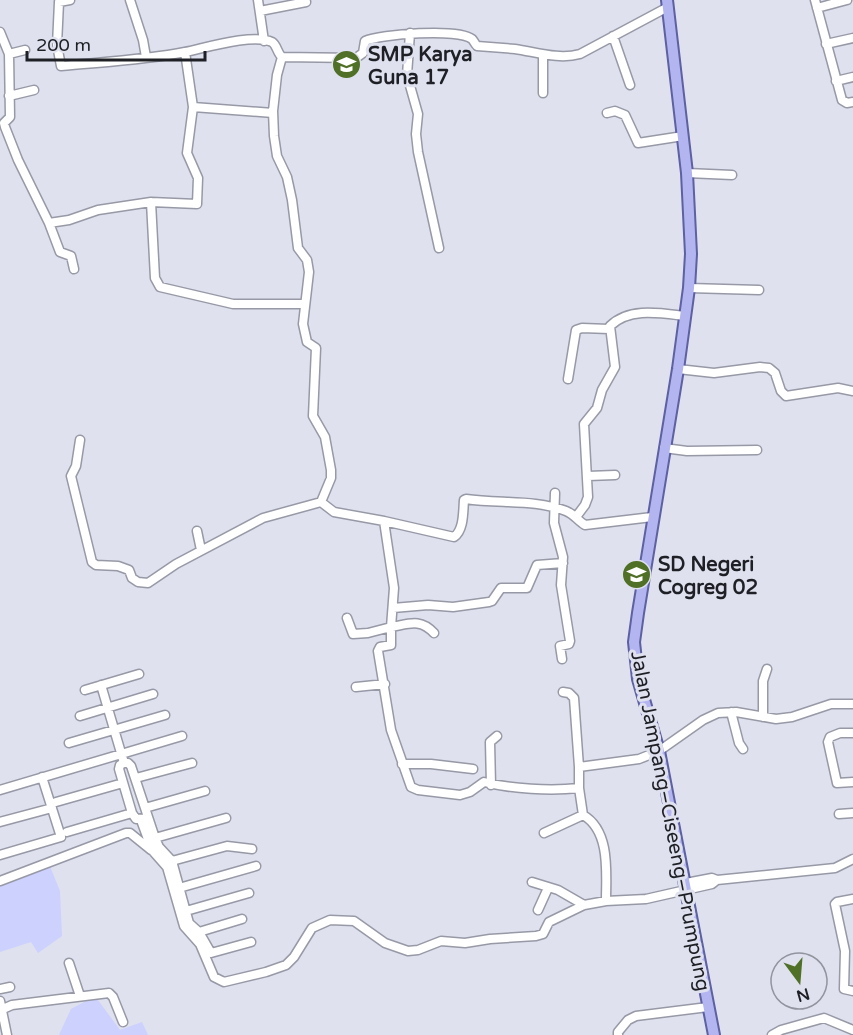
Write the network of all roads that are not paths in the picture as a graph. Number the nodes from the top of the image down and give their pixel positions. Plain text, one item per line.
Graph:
1 (70, 0) edge
2 (130, 0) edge
3 (258, 0) edge
4 (848, 0) edge
5 (306, 2) dead end
6 (667, 4) edge
7 (816, 4) edge
8 (260, 11) junction
9 (0, 32) edge
10 (410, 33) junction
11 (613, 36) junction
12 (853, 38) edge
13 (264, 41) junction
14 (826, 44) junction
15 (25, 50) dead end
16 (185, 52) junction
17 (9, 54) junction
18 (543, 55) junction
19 (146, 57) junction
20 (282, 57) junction
21 (853, 77) edge
22 (836, 81) junction
23 (630, 85) dead end
24 (34, 90) dead end
25 (543, 93) dead end
26 (9, 96) junction
27 (853, 102) edge
28 (193, 107) junction
29 (273, 113) junction
30 (607, 113) dead end
31 (683, 136) junction
32 (687, 173) junction
33 (732, 175) dead end
34 (151, 202) junction
35 (49, 223) junction
36 (439, 248) dead end
37 (74, 268) dead end
38 (689, 288) junction
39 (759, 291) dead end
40 (304, 304) junction
41 (685, 316) junction
42 (609, 329) junction
43 (678, 369) junction
44 (568, 379) dead end
45 (853, 391) edge
46 (80, 440) dead end
47 (664, 448) junction
48 (757, 450) dead end
49 (615, 475) dead end
50 (588, 476) junction
51 (555, 493) dead end
52 (321, 502) junction
53 (553, 507) junction
54 (576, 517) junction
55 (652, 517) junction
56 (384, 521) junction
57 (197, 531) dead end
58 (201, 550) junction
59 (563, 563) junction
60 (393, 608) junction
61 (347, 618) dead end
62 (391, 627) junction
63 (434, 633) dead end
64 (562, 659) dead end
65 (767, 669) dead end
66 (139, 674) dead end
67 (385, 684) junction
68 (102, 685) junction
69 (357, 687) dead end
70 (85, 690) dead end
71 (563, 692) dead end
72 (153, 694) dead end
73 (853, 704) edge
74 (107, 708) junction
75 (731, 712) junction
76 (165, 715) dead end
77 (80, 716) dead end
78 (763, 717) junction
79 (114, 730) junction
80 (853, 733) edge
81 (182, 736) dead end
82 (497, 736) dead end
83 (69, 743) dead end
84 (743, 749) dead end
85 (659, 752) junction
86 (120, 754) junction
87 (124, 763) junction
88 (192, 763) dead end
89 (402, 764) junction
90 (579, 766) junction
91 (473, 769) dead end
92 (42, 777) junction
93 (136, 778) junction
94 (853, 782) edge
95 (123, 783) junction
96 (491, 784) junction
97 (579, 788) junction
98 (0, 790) edge
99 (205, 791) dead end
100 (54, 805) junction
101 (145, 808) junction
102 (132, 813) junction
103 (853, 813) edge
104 (839, 814) dead end
105 (583, 815) junction
106 (226, 818) dead end
107 (145, 819) junction
108 (0, 822) edge
109 (67, 832) dead end
110 (544, 833) dead end
111 (155, 838) junction
112 (252, 849) dead end
113 (152, 850) junction
114 (0, 855) edge
115 (853, 859) edge
116 (172, 861) junction
117 (256, 866) dead end
118 (0, 881) edge
119 (532, 882) dead end
120 (686, 886) junction
121 (180, 888) junction
122 (548, 888) junction
123 (249, 893) dead end
124 (853, 899) edge
125 (606, 901) junction
126 (584, 905) junction
127 (538, 910) dead end
128 (186, 911) junction
129 (242, 920) dead end
130 (199, 932) junction
131 (251, 942) dead end
132 (69, 963) dead end
133 (10, 987) dead end
134 (0, 989) edge
135 (853, 991) edge
136 (80, 996) junction
137 (1, 1005) edge
138 (708, 1007) junction
139 (123, 1022) dead end
140 (840, 1024) junction
141 (853, 1030) edge
142 (7, 1035) edge
143 (618, 1035) edge
144 (714, 1035) edge
145 (772, 1035) edge
146 (843, 1035) edge

1 - 19 street
2 - 19 street
3 - 8 street
4 - 7 street
5 - 8 street
6 - 11 street
6 - 31 main road, Jalan Jampang–Ciseeng–Prumpung
7 - 14 street
8 - 13 street
9 - 17 street
10 - 18 street
10 - 20 street
10 - 36 street
11 - 18 street
11 - 23 street
12 - 14 street
13 - 16 street
13 - 20 street
14 - 22 street
15 - 17 street
16 - 19 street
16 - 28 street
17 - 26 street
18 - 25 street
20 - 29 street
21 - 22 street
22 - 27 street
24 - 26 street
26 - 35 street
28 - 29 street
28 - 34 street
29 - 40 street
30 - 31 street
31 - 32 main road, Jalan Jampang–Ciseeng–Prumpung
32 - 33 street
32 - 38 main road, Jalan Jampang–Ciseeng–Prumpung
34 - 35 street
34 - 40 street
35 - 37 street
38 - 39 street
38 - 41 main road, Jalan Jampang–Ciseeng–Prumpung
40 - 52 street
41 - 42 street
41 - 43 main road, Jalan Jampang–Ciseeng–Prumpung
42 - 44 street
42 - 50 street
43 - 45 street
43 - 47 main road, Jalan Jampang–Ciseeng–Prumpung
46 - 58 street
47 - 48 street
47 - 55 main road, Jalan Jampang–Ciseeng–Prumpung
49 - 50 street
50 - 54 street
51 - 53 street
52 - 56 street
52 - 58 street
53 - 54 street
53 - 56 street
53 - 59 street
54 - 55 street
55 - 85 main road, Jalan Jampang–Ciseeng–Prumpung
56 - 60 street
57 - 58 street
59 - 60 street
59 - 64 street
60 - 62 street
61 - 62 street
62 - 63 street
62 - 67 street
65 - 78 street
66 - 68 street
67 - 69 street
67 - 89 street
68 - 70 street
68 - 74 street
71 - 90 street
72 - 74 street
73 - 78 street
74 - 77 street
74 - 79 street
75 - 78 street
75 - 84 street
75 - 85 street
76 - 79 street
79 - 83 street
79 - 86 street
80 - 94 street
81 - 86 street
82 - 96 street
85 - 90 street
85 - 120 main road, Jalan Jampang–Ciseeng–Prumpung
86 - 87 street
86 - 92 street
87 - 93 street
87 - 95 street
88 - 93 street
89 - 91 street
89 - 96 street
90 - 97 street
92 - 98 street
92 - 100 street
93 - 101 street
95 - 100 street
95 - 102 street
96 - 97 street
97 - 105 street
99 - 101 street
100 - 108 street
100 - 114 street
101 - 107 street
102 - 107 street
102 - 109 street
103 - 104 street
105 - 110 street
105 - 125 street
106 - 111 street
107 - 111 street
107 - 113 street
111 - 116 street
112 - 116 street
113 - 118 street
113 - 126 street
115 - 120 street
116 - 121 street
117 - 121 street
119 - 122 street
120 - 125 street
120 - 138 main road, Jalan Jampang–Ciseeng–Prumpung
121 - 128 street
122 - 126 street
122 - 127 street
123 - 128 street
124 - 135 street
125 - 126 street
128 - 130 street
129 - 130 street
130 - 131 street
132 - 136 street
133 - 134 street
136 - 137 street
136 - 139 street
137 - 142 street
138 - 143 street
138 - 144 main road, Jalan Jampang–Ciseeng–Prumpung
140 - 141 street
140 - 145 street
140 - 146 street

